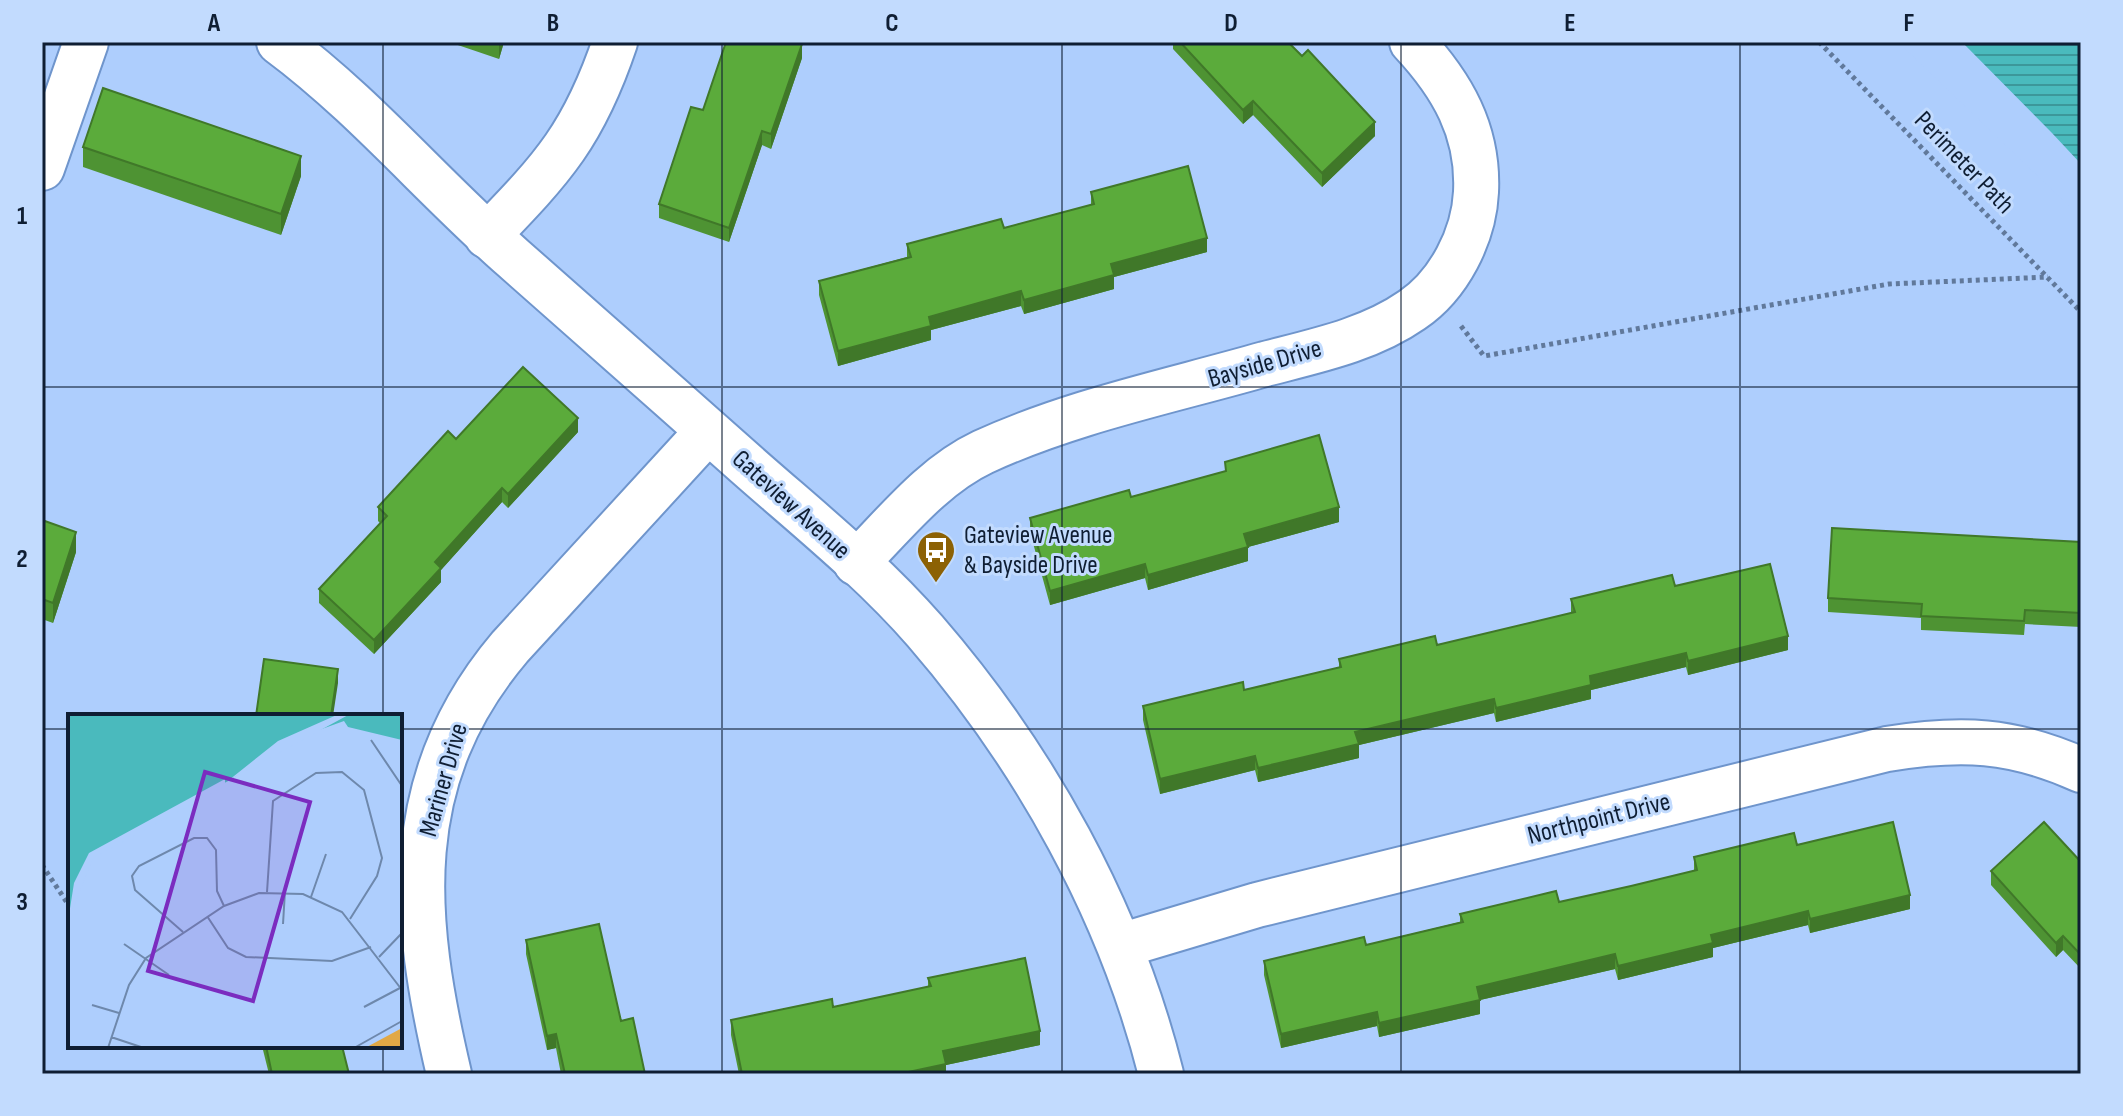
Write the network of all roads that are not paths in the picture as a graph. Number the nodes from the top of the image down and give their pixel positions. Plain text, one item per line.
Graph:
1 (86, 42) edge
2 (279, 42) edge
3 (615, 42) edge
4 (1412, 42) edge
5 (42, 168) edge
6 (487, 236) junction
7 (708, 431) junction
8 (856, 563) junction
9 (2081, 770) edge
10 (1120, 946) junction
11 (449, 1074) edge
12 (1161, 1074) edge

1 - 5 street
2 - 6 street, Gateview Avenue
3 - 6 street
4 - 8 street, Bayside Drive
6 - 7 street, Gateview Avenue
7 - 8 street, Gateview Avenue
7 - 11 street, Mariner Drive
8 - 10 street, Gateview Avenue
9 - 10 street, Northpoint Drive
10 - 12 street, Gateview Avenue

